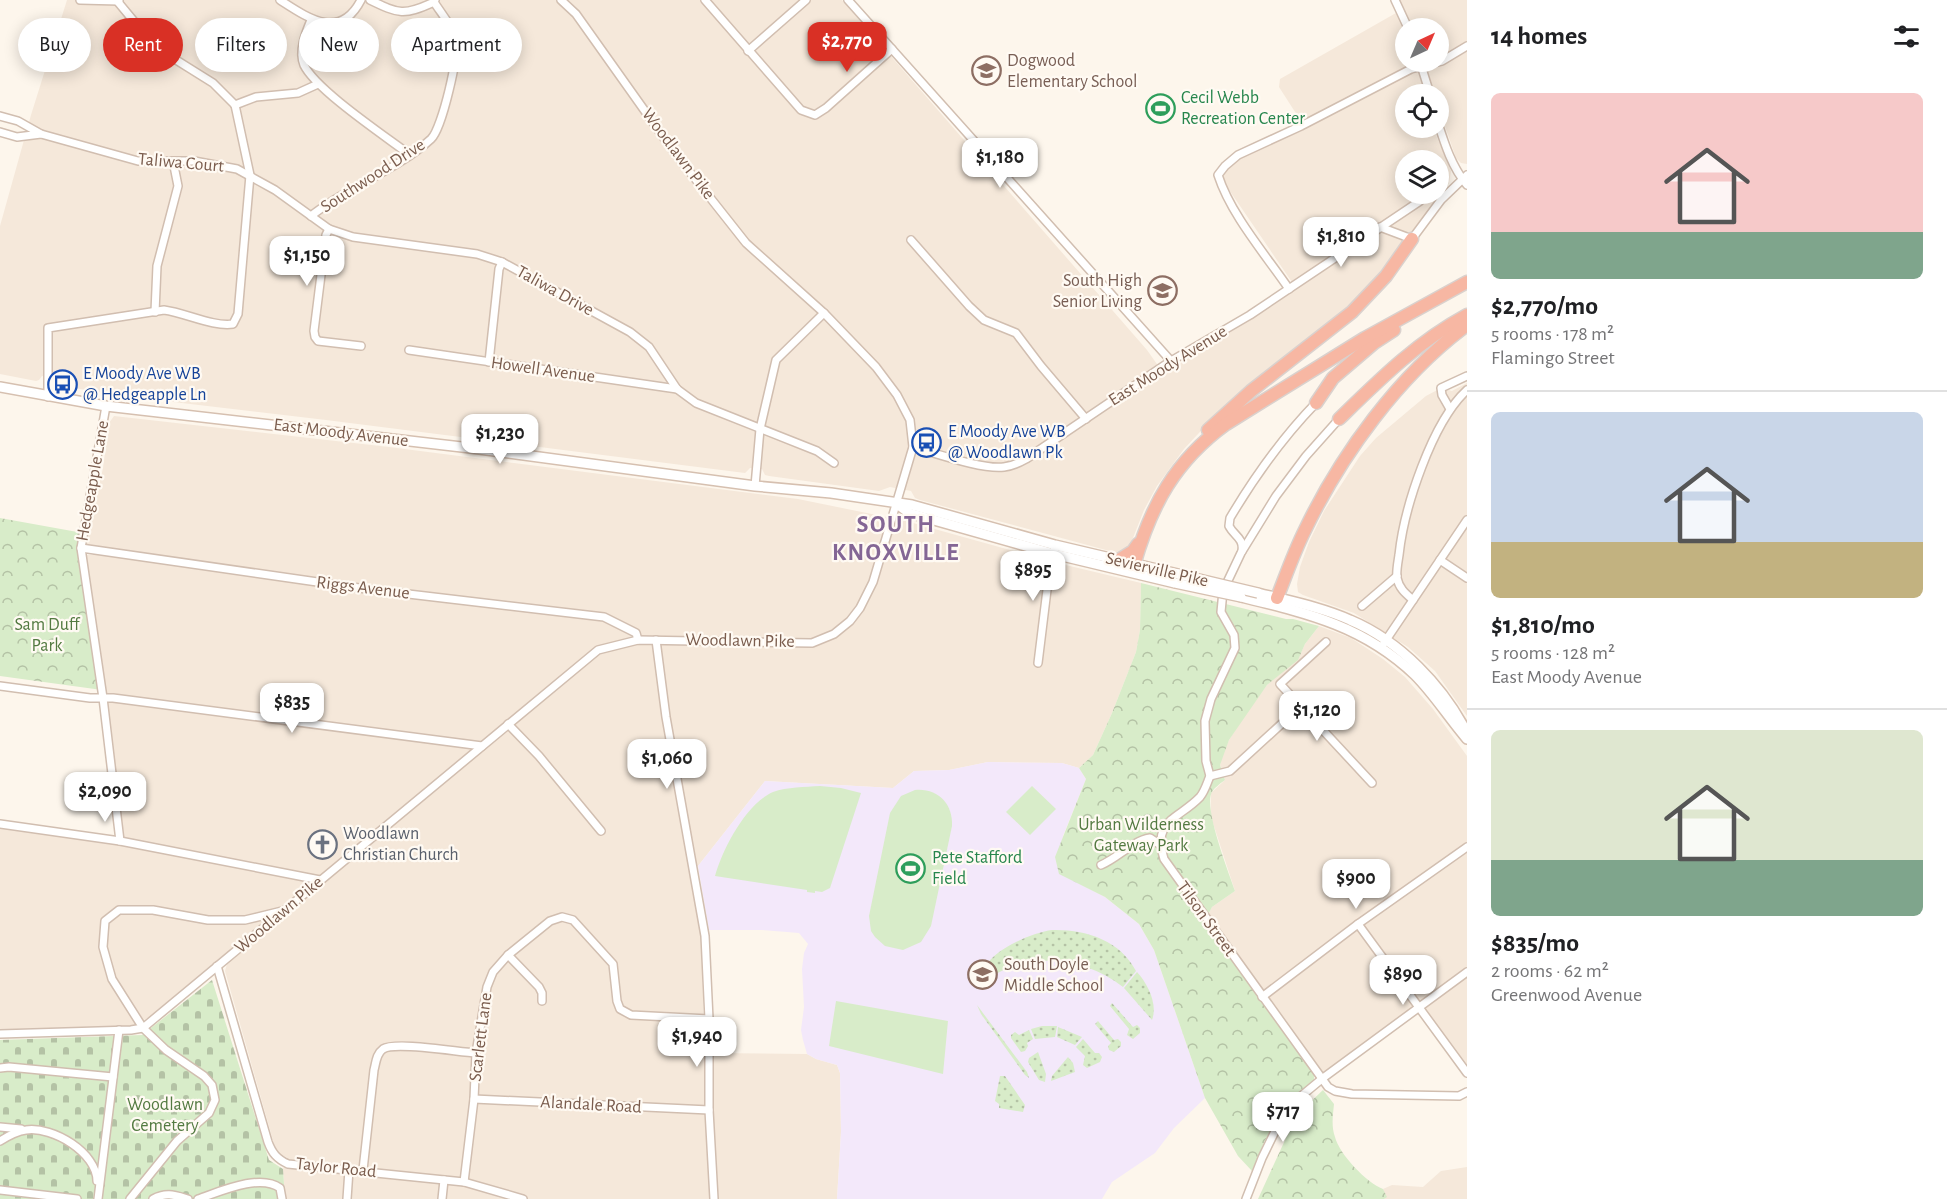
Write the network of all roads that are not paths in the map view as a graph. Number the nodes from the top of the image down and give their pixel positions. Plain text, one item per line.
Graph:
1 (80, 0) edge
2 (280, 0) edge
3 (361, 0) edge
4 (370, 0) edge
5 (561, 0) edge
6 (705, 0) edge
7 (806, 0) edge
8 (848, 0) edge
9 (1395, 0) edge
10 (119, 1) edge
11 (435, 1) edge
12 (308, 18) edge
13 (346, 18) edge
14 (1403, 18) edge
15 (1467, 46) edge
16 (892, 49) junction
17 (748, 51) junction
18 (1449, 57) edge
19 (309, 72) edge
20 (1405, 72) edge
21 (318, 84) junction
22 (235, 105) junction
23 (0, 116) edge
24 (0, 132) edge
25 (41, 134) junction
26 (1442, 138) edge
27 (410, 155) junction
28 (173, 161) junction
29 (250, 174) junction
30 (1465, 180) edge
31 (1415, 204) edge
32 (311, 216) junction
33 (1380, 227) junction
34 (329, 229) junction
35 (1412, 239) junction
36 (911, 240) dead end
37 (502, 262) junction
38 (1466, 283) edge
39 (1289, 289) junction
40 (155, 312) junction
41 (824, 313) junction
42 (1467, 315) edge
43 (1467, 325) edge
44 (361, 346) dead end
45 (409, 351) dead end
46 (1171, 361) junction
47 (489, 362) junction
48 (1467, 376) edge
49 (0, 387) edge
50 (677, 389) junction
51 (1467, 390) edge
52 (48, 397) junction
53 (1316, 403) joint
54 (106, 406) junction
55 (1450, 409) junction
56 (1086, 419) junction
57 (1339, 419) joint
58 (760, 429) junction
59 (913, 447) junction
60 (1185, 459) junction
61 (834, 463) dead end
62 (755, 486) junction
63 (897, 504) junction
64 (1467, 520) edge
65 (1144, 532) junction
66 (1254, 533) junction
67 (1239, 537) junction
68 (81, 548) junction
69 (1055, 549) junction
70 (1241, 553) junction
71 (1440, 560) junction
72 (1118, 561) junction
73 (1133, 569) junction
74 (1397, 576) junction
75 (1467, 578) edge
76 (1177, 579) junction
77 (1413, 600) junction
78 (1275, 602) junction
79 (1362, 606) dead end
80 (656, 639) junction
81 (638, 640) junction
82 (1326, 642) dead end
83 (1384, 644) junction
84 (1038, 663) dead end
85 (0, 686) edge
86 (103, 698) junction
87 (1301, 706) junction
88 (508, 724) junction
89 (1467, 733) edge
90 (1467, 739) edge
91 (482, 746) junction
92 (1210, 776) junction
93 (1372, 783) dead end
94 (0, 824) edge
95 (602, 831) dead end
96 (120, 841) junction
97 (1159, 844) junction
98 (1467, 847) edge
99 (1101, 865) dead end
100 (320, 880) junction
101 (285, 910) junction
102 (1358, 924) junction
103 (508, 955) junction
104 (217, 966) junction
105 (1467, 972) edge
106 (1262, 997) junction
107 (542, 1001) dead end
108 (1420, 1007) junction
109 (709, 1019) junction
110 (143, 1028) junction
111 (119, 1030) junction
112 (0, 1034) edge
113 (476, 1053) junction
114 (0, 1068) edge
115 (1467, 1073) edge
116 (113, 1077) junction
117 (1323, 1078) junction
118 (1467, 1092) edge
119 (474, 1099) junction
120 (709, 1110) junction
121 (0, 1127) edge
122 (28, 1129) junction
123 (0, 1140) edge
124 (104, 1152) junction
125 (86, 1157) junction
126 (349, 1170) junction
127 (363, 1170) junction
128 (444, 1180) junction
129 (464, 1182) junction
130 (0, 1190) edge
131 (77, 1199) edge
132 (98, 1199) edge
133 (130, 1199) edge
134 (153, 1199) edge
135 (188, 1199) edge
136 (198, 1199) edge
137 (282, 1199) edge
138 (346, 1199) edge
139 (442, 1199) edge
140 (523, 1199) edge
141 (714, 1199) edge
142 (1246, 1199) edge

1 - 10 street
2 - 12 street
3 - 13 street
4 - 11 street
5 - 41 street, Woodlawn Pike
6 - 17 street
7 - 17 street
8 - 16 street
9 - 14 street
10 - 22 street
11 - 27 street, Southwood Drive
15 - 18 street
16 - 17 street
16 - 46 street
19 - 21 street
20 - 39 street
21 - 22 street
21 - 27 street
22 - 29 street
23 - 25 street, Taliwa Court
24 - 25 street, Taliwa Court
25 - 28 street, Taliwa Court
26 - 30 street
27 - 32 street, Southwood Drive
28 - 29 street, Taliwa Court
28 - 40 street
29 - 32 street, Taliwa Drive
29 - 40 street
30 - 35 street
31 - 33 street, East Moody Avenue
32 - 34 street, Taliwa Drive
33 - 35 street
33 - 39 street, East Moody Avenue
34 - 37 street, Taliwa Drive
34 - 44 street, Southwood Drive
35 - 60 highway
36 - 56 street
37 - 47 street
37 - 50 street, Taliwa Drive
38 - 53 highway
38 - 60 highway
39 - 46 street, East Moody Avenue
40 - 52 street
41 - 58 street
41 - 59 street, Woodlawn Pike
42 - 57 highway
43 - 78 highway
45 - 47 street, Howell Avenue
46 - 56 street, East Moody Avenue
47 - 50 street, Howell Avenue
48 - 55 street
49 - 52 main road, East Moody Avenue
50 - 58 street, Taliwa Drive
51 - 55 street
52 - 54 main road, East Moody Avenue
53 - 67 street
54 - 62 main road, East Moody Avenue
54 - 68 street, Hedgeapple Lane
55 - 74 street
56 - 59 street, East Moody Avenue
57 - 66 street
58 - 61 street, Taliwa Drive
58 - 62 street
59 - 63 street, Woodlawn Pike
60 - 65 highway
62 - 63 main road, East Moody Avenue
63 - 69 main road, Sevierville Pike
63 - 80 street, Woodlawn Pike
64 - 71 street
65 - 72 highway
65 - 73 highway
66 - 67 street
66 - 70 street
67 - 70 street
68 - 81 street, Riggs Avenue
68 - 86 street, Hedgeapple Lane
69 - 72 main road, Sevierville Pike
69 - 73 main road, Sevierville Pike
69 - 84 street
70 - 92 street
71 - 75 street
71 - 77 street
72 - 73 main road, Sevierville Pike
73 - 76 main road, Sevierville Pike
74 - 77 street
74 - 79 street
76 - 78 main road, Sevierville Pike, bridge
76 - 78 main road, Sevierville Pike, bridge
77 - 83 street
78 - 83 main road, Sevierville Pike
80 - 81 street, Woodlawn Pike
80 - 109 street
81 - 88 street, Woodlawn Pike
82 - 87 street
83 - 89 main road, Sevierville Pike
83 - 90 main road, Sevierville Pike
85 - 86 street
86 - 91 street
86 - 96 street, Hedgeapple Lane
87 - 92 street
87 - 93 street
88 - 91 street, Woodlawn Pike
88 - 95 street
91 - 100 street, Woodlawn Pike
92 - 97 street
94 - 96 street
96 - 100 street
97 - 99 street
97 - 106 street, Tilson Street
98 - 102 street
100 - 101 street, Woodlawn Pike
101 - 104 street, Woodlawn Pike
101 - 110 street
102 - 106 street
102 - 108 street
103 - 107 street
103 - 109 street, Scarlett Lane
103 - 113 street, Scarlett Lane
104 - 110 street, Woodlawn Pike
104 - 126 street, Taylor Road
105 - 108 street
106 - 117 street, Tilson Street
108 - 115 street
108 - 117 street
109 - 120 street
110 - 111 street
110 - 133 street
111 - 112 street
111 - 116 street
113 - 119 street, Scarlett Lane
113 - 127 street
114 - 116 street
116 - 124 street
117 - 118 street, Tilson Street
117 - 142 street
119 - 120 street, Alandale Road
119 - 129 street, Scarlett Lane
120 - 141 street
121 - 122 street
122 - 123 street
122 - 125 street
124 - 125 street
124 - 132 street
125 - 132 street
126 - 127 street, Taylor Road
126 - 138 street
127 - 128 street, Taylor Road
128 - 129 street, Taylor Road
128 - 139 street
129 - 140 street, Taylor Road
130 - 131 street
134 - 135 street
136 - 137 street

